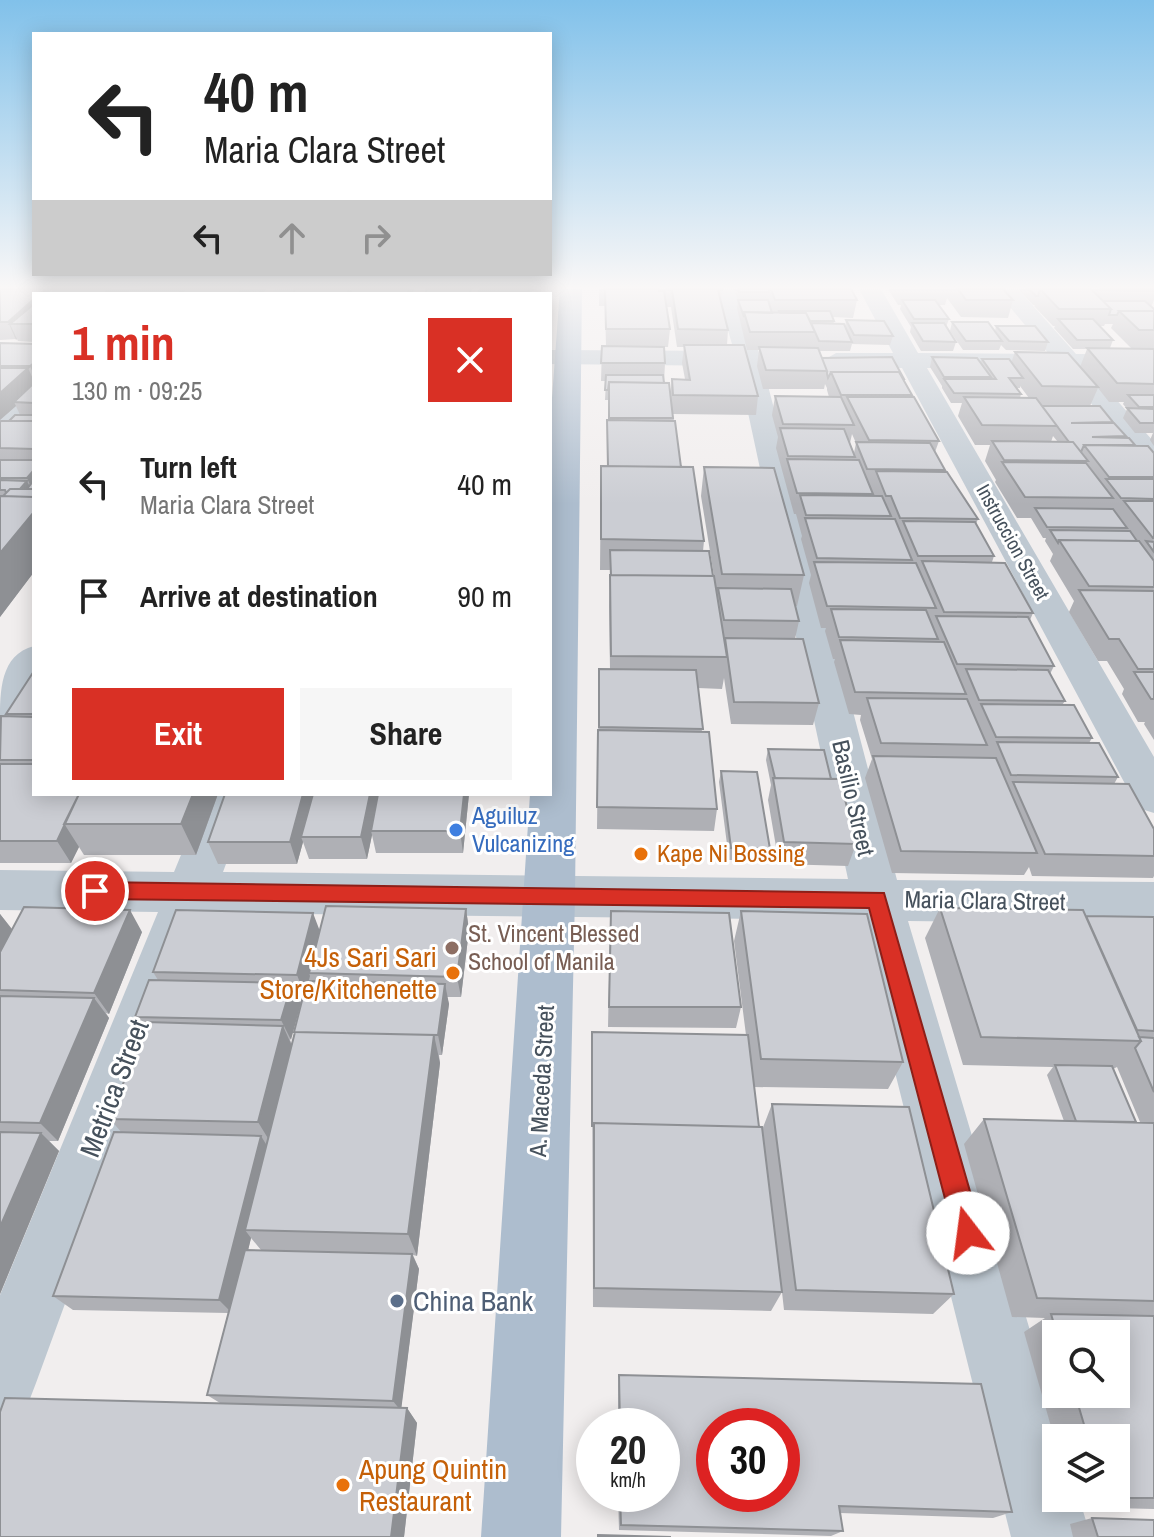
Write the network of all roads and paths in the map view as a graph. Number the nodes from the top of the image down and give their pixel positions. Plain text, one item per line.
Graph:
1 (764, 360) edge
2 (558, 361) edge
3 (884, 361) edge
4 (912, 361) junction
5 (1069, 362) junction
6 (1154, 362) edge
7 (32, 400) edge
8 (0, 432) edge
9 (1154, 460) edge
10 (32, 661) edge
11 (0, 708) edge
12 (552, 760) edge
13 (228, 796) edge
14 (551, 796) edge
15 (1154, 796) edge
16 (0, 890) edge
17 (190, 892) junction
18 (550, 895) junction
19 (877, 899) junction
20 (1154, 903) edge
21 (0, 1383) edge
22 (521, 1537) edge
23 (1051, 1537) edge

1 - 19 street, Basilio Street
2 - 12 main road, A. Maceda Street
3 - 4 street
4 - 5 street
4 - 15 street, Instruccion Street
5 - 6 street
5 - 9 street
7 - 8 street
10 - 11 street
13 - 17 street, Metrica Street
14 - 18 main road, A. Maceda Street
16 - 17 street, Maria Clara Street
17 - 18 street, Maria Clara Street
17 - 21 street, Metrica Street
18 - 19 street, Maria Clara Street
18 - 22 main road, A. Maceda Street
19 - 20 street, Maria Clara Street
19 - 23 street, Basilio Street

